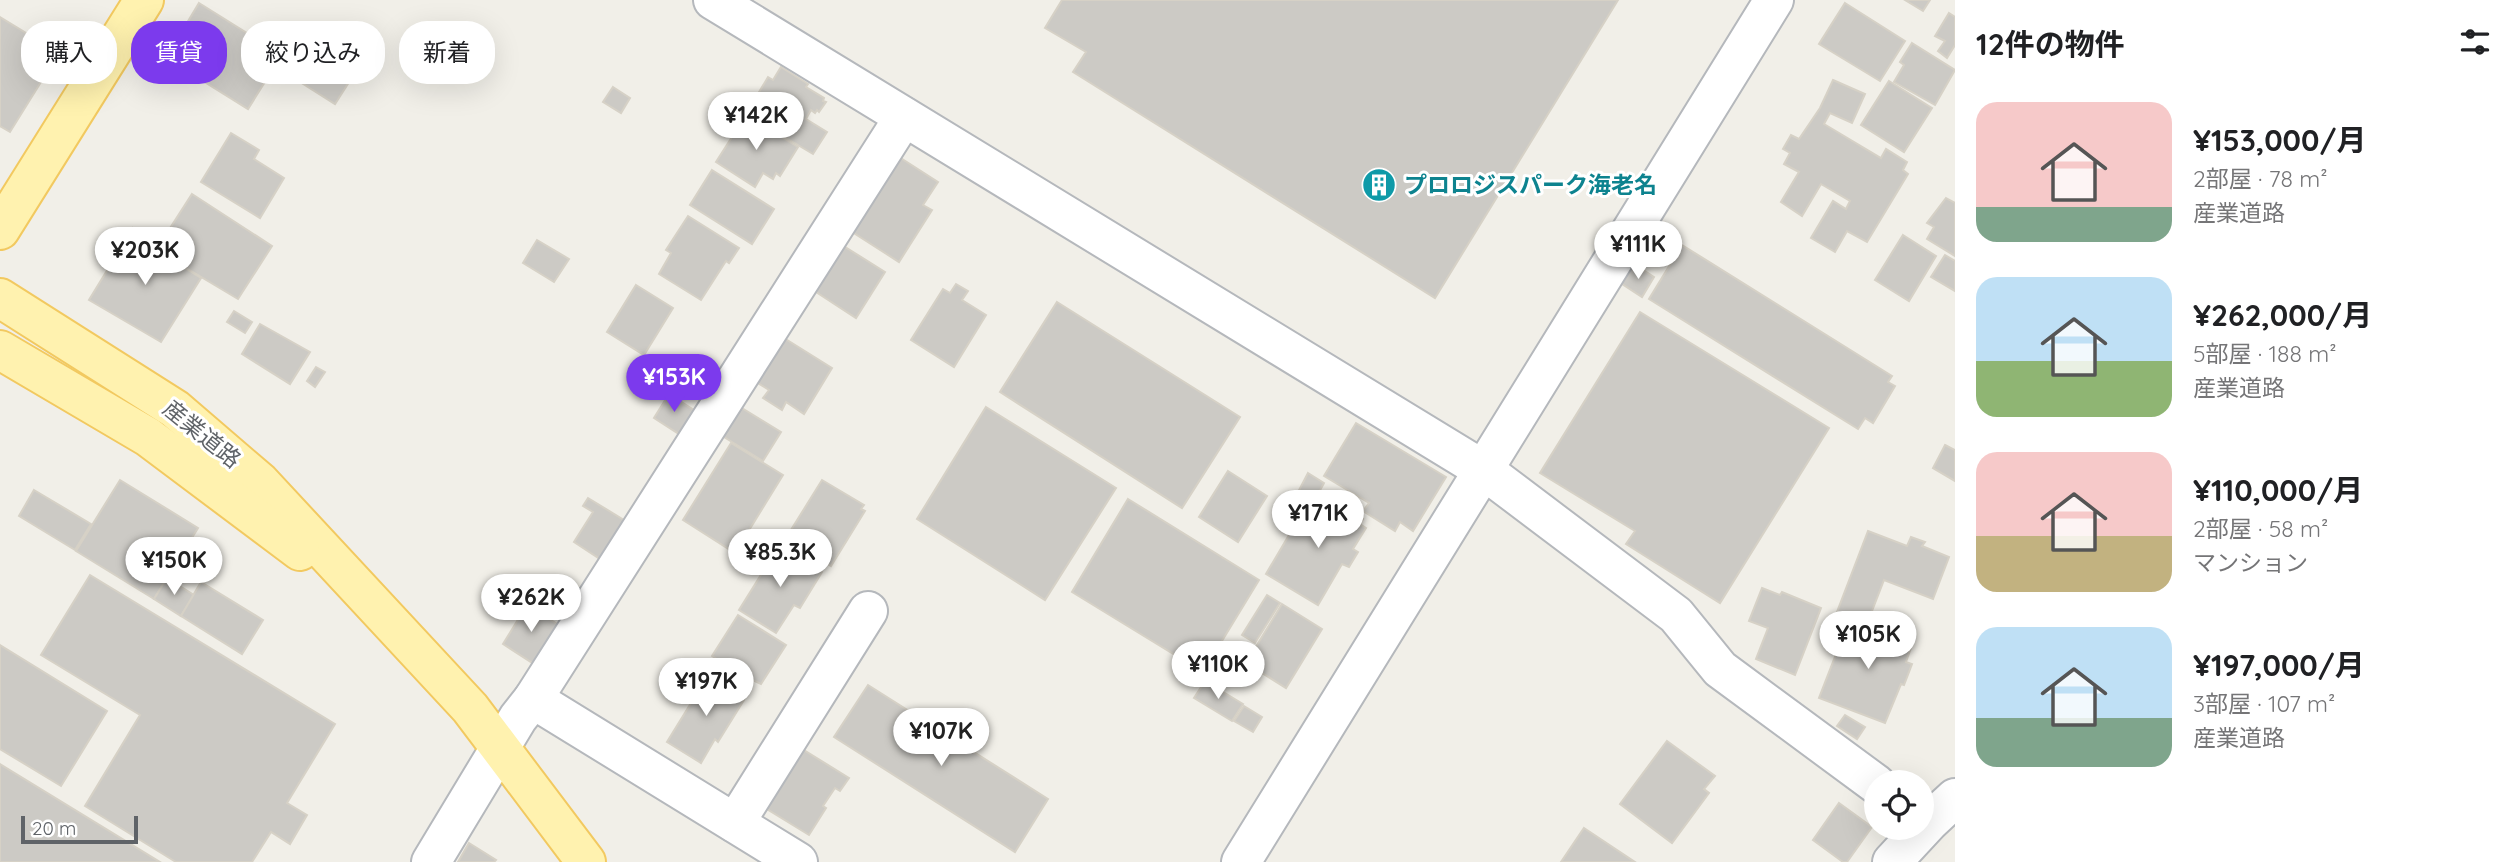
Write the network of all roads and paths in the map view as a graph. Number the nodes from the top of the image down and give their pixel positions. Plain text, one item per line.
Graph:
1 (144, 0) edge
2 (713, 0) edge
3 (1774, 0) edge
4 (904, 117) junction
5 (0, 230) edge
6 (0, 298) edge
7 (0, 350) edge
8 (1485, 471) junction
9 (375, 606) junction
10 (868, 611) dead end
11 (533, 699) junction
12 (499, 749) junction
13 (1864, 775) edge
14 (1935, 813) edge
15 (736, 823) junction
16 (430, 862) edge
17 (586, 862) edge
18 (798, 862) edge
19 (1241, 862) edge
20 (1892, 862) edge

1 - 5 main road
2 - 4 street
3 - 8 street
4 - 8 street
4 - 11 street
6 - 9 main road, 産業道路
7 - 9 main road, 産業道路
8 - 13 street
8 - 19 street
9 - 12 main road, 産業道路
10 - 15 street
11 - 12 street
11 - 15 street
12 - 16 street
12 - 17 main road, 産業道路
14 - 20 street
15 - 18 street

